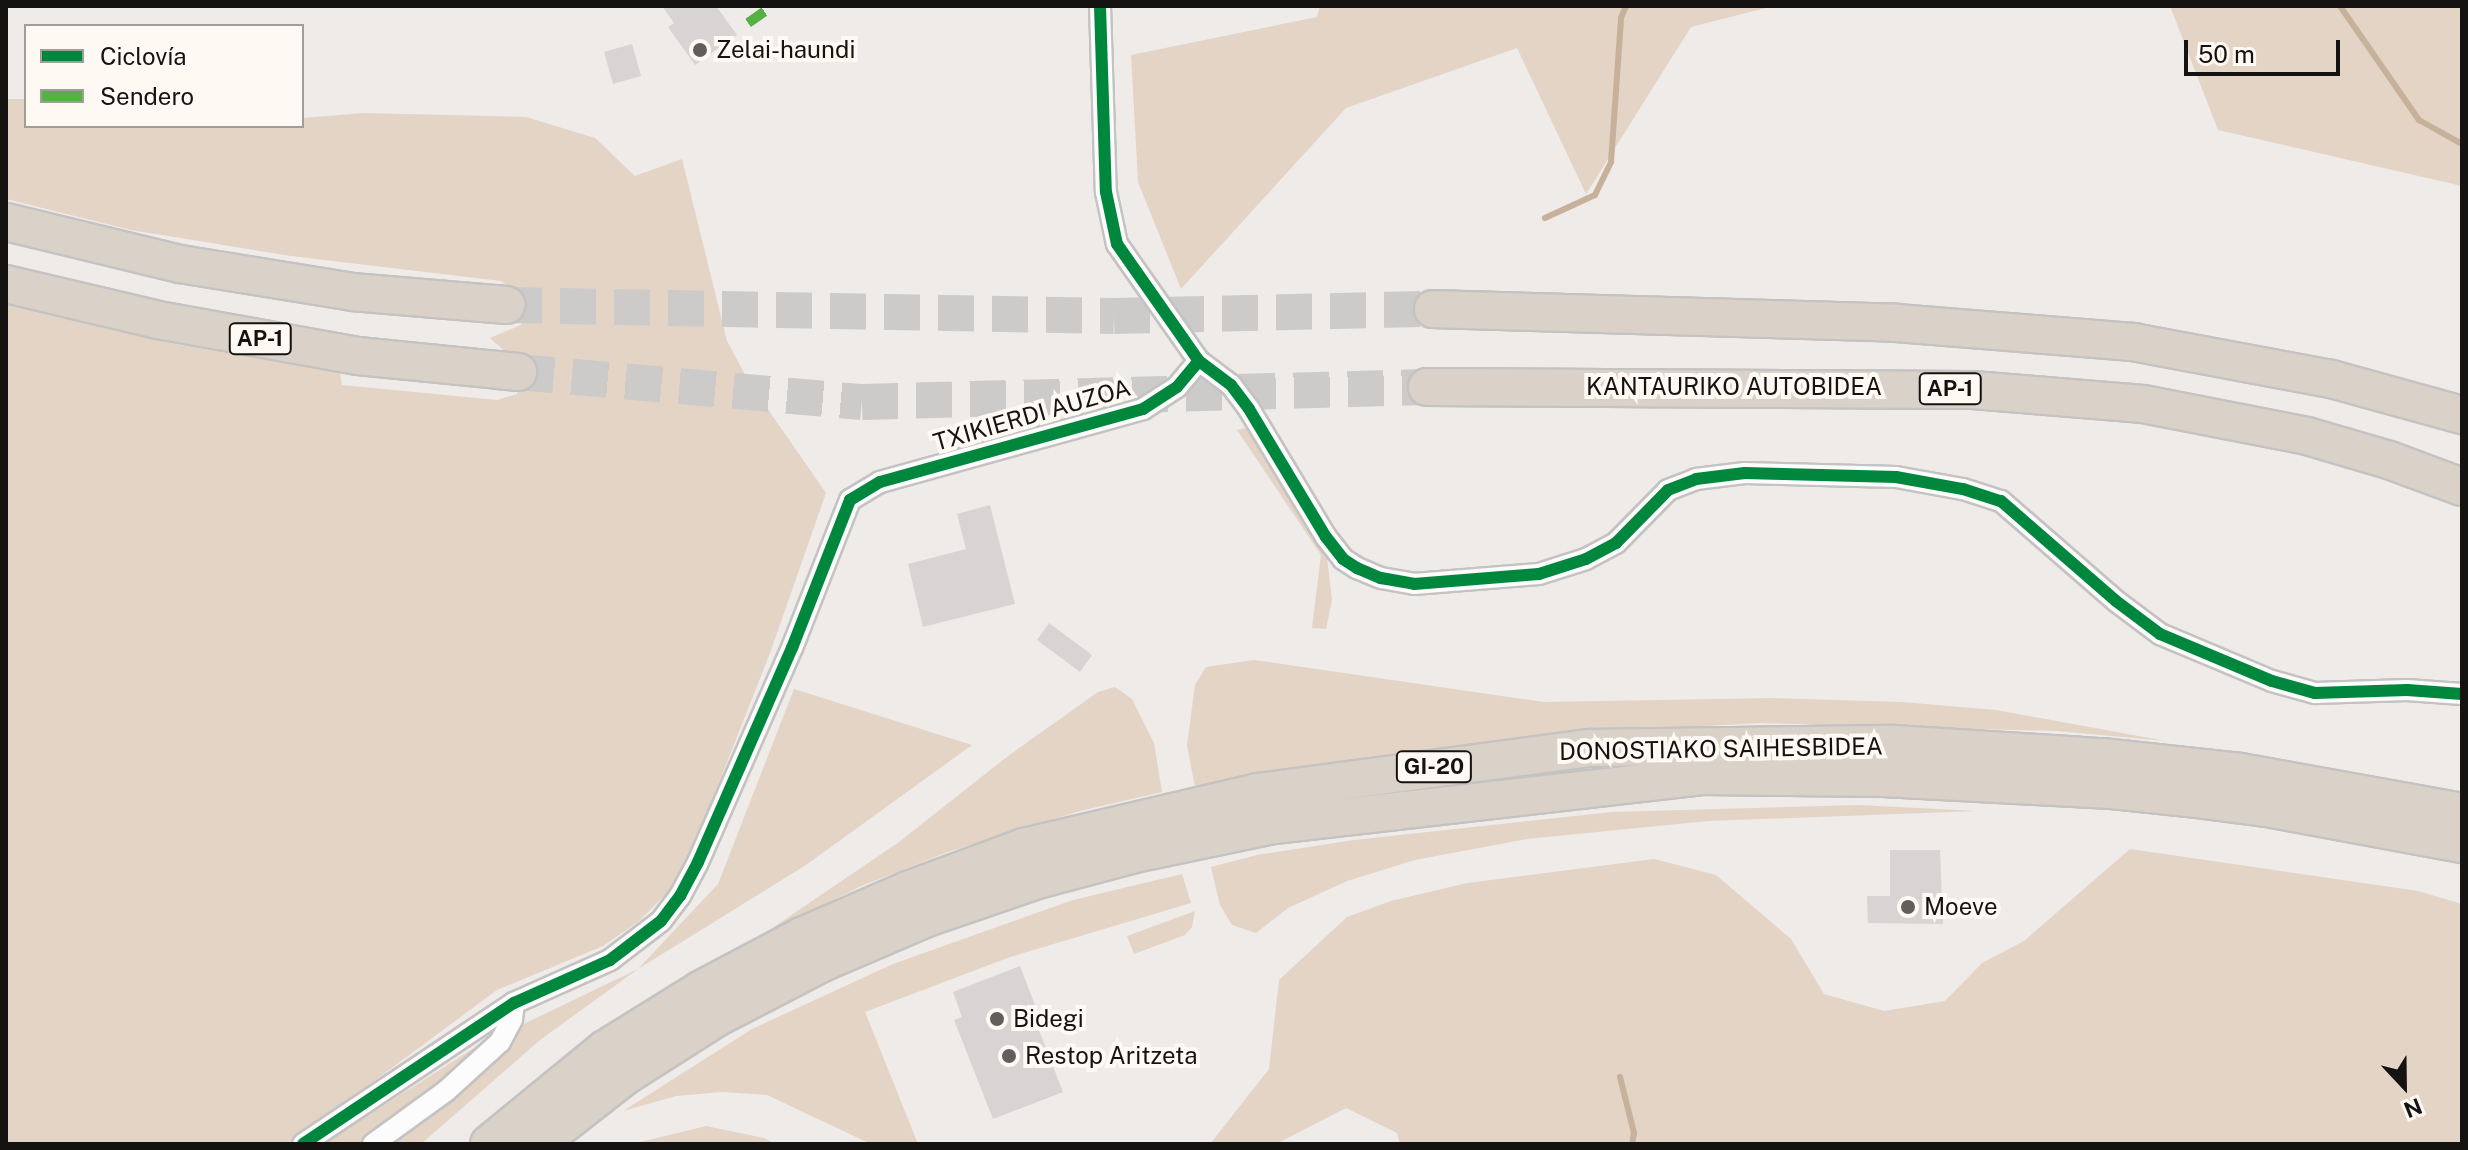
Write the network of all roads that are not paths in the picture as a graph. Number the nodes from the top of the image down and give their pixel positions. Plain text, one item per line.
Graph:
1 (1100, 6) edge
2 (6, 222) edge
3 (6, 284) edge
4 (506, 305) tunnel mouth
5 (1433, 309) tunnel mouth
6 (1199, 361) junction
7 (518, 372) tunnel mouth
8 (1427, 387) tunnel mouth
9 (2462, 415) edge
10 (2462, 487) edge
11 (2462, 694) edge
12 (2462, 812) edge
13 (2462, 844) edge
14 (514, 1003) junction
15 (303, 1144) edge
16 (373, 1144) edge
17 (489, 1144) edge
18 (538, 1144) edge

1 - 6 street
2 - 4 highway
3 - 7 highway, AP-1
5 - 9 highway
6 - 11 street
6 - 14 street, TXIKIERDI AUZOA
8 - 10 highway, KANTAURIKO AUTOBIDEA / AP-1
12 - 17 highway, DONOSTIAKO SAIHESBIDEA / GI-20
13 - 18 highway, DONOSTIAKO SAIHESBIDEA / GI-20
14 - 15 street, TXIKIERDI AUZOA
14 - 16 street

